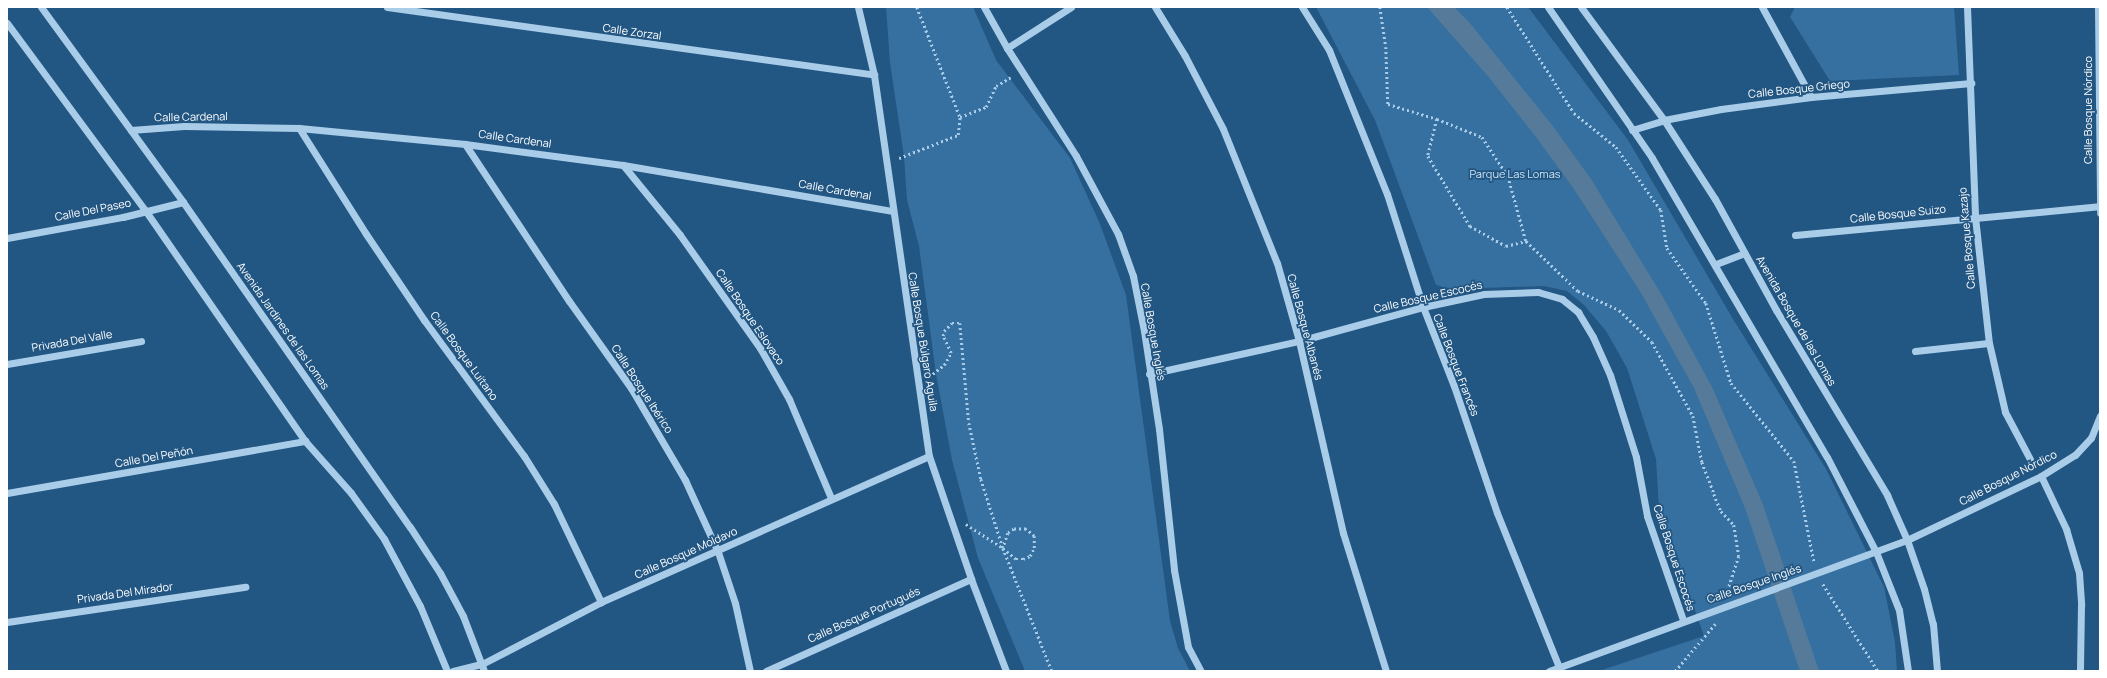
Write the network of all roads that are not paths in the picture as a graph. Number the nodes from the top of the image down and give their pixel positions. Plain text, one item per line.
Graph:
1 (41, 7) edge
2 (387, 7) edge
3 (858, 7) edge
4 (984, 7) edge
5 (1071, 7) edge
6 (1155, 7) edge
7 (1302, 7) edge
8 (1548, 7) edge
9 (1581, 7) edge
10 (1762, 7) edge
11 (1967, 7) edge
12 (2098, 7) edge
13 (7, 23) edge
14 (1007, 48) junction
15 (874, 75) junction
16 (1971, 83) junction
17 (1811, 97) junction
18 (1664, 120) junction
19 (299, 128) junction
20 (131, 130) junction
21 (1632, 130) junction
22 (465, 144) junction
23 (623, 165) junction
24 (183, 202) junction
25 (145, 210) junction
26 (2100, 210) edge
27 (893, 211) junction
28 (1975, 217) junction
29 (1795, 235) dead end
30 (7, 238) edge
31 (1744, 253) junction
32 (1716, 264) junction
33 (1423, 307) junction
34 (141, 341) dead end
35 (1299, 341) junction
36 (1989, 343) junction
37 (1915, 351) dead end
38 (7, 364) edge
39 (1149, 374) junction
40 (2100, 416) edge
41 (305, 441) junction
42 (929, 456) junction
43 (2030, 459) dead end
44 (2041, 476) junction
45 (7, 493) edge
46 (831, 498) junction
47 (1907, 540) junction
48 (718, 552) junction
49 (1876, 552) junction
50 (971, 579) junction
51 (246, 587) dead end
52 (601, 602) junction
53 (1683, 620) junction
54 (7, 622) edge
55 (483, 667) edge
56 (1559, 667) junction
57 (447, 671) edge
58 (453, 671) edge
59 (750, 671) edge
60 (766, 671) edge
61 (1006, 671) edge
62 (1200, 671) edge
63 (1386, 671) edge
64 (1549, 671) edge
65 (1908, 671) edge
66 (1937, 671) edge
67 (2080, 671) edge

1 - 20 street, Avenida Jardines de las Lomas
2 - 15 street, Calle Zorzal
3 - 15 street, Calle Bosque Búlgaro Aguila
4 - 14 street, Calle Bosque Inglés
5 - 14 street
6 - 35 street, Calle Bosque Albanés
7 - 33 street, Calle Bosque Francés
8 - 21 street
9 - 18 street, Avenida Bosque de las Lomas
10 - 17 street
11 - 16 street, Calle Bosque Kazajo
12 - 26 street, Calle Bosque Nórdico
13 - 25 street
14 - 39 street, Calle Bosque Inglés
15 - 27 street, Calle Bosque Búlgaro Aguila
16 - 17 street, Calle Bosque Griego
16 - 28 street, Calle Bosque Kazajo
17 - 18 street, Calle Bosque Griego
18 - 21 street, Calle Bosque Griego
18 - 31 street, Avenida Bosque de las Lomas
19 - 20 street, Calle Cardenal
19 - 22 street, Calle Cardenal
19 - 52 street, Calle Bosque Luitano
20 - 24 street, Avenida Jardines de las Lomas
21 - 32 street
22 - 23 street, Calle Cardenal
22 - 48 street, Calle Bosque Ibérico
23 - 27 street, Calle Cardenal
23 - 46 street, Calle Bosque Eslovaco
24 - 25 street, Calle Del Paseo
24 - 55 street, Avenida Jardines de las Lomas
25 - 30 street, Calle Del Paseo
25 - 41 street
26 - 28 street, Calle Bosque Suizo
27 - 42 street, Calle Bosque Búlgaro Aguila
28 - 29 street, Calle Bosque Suizo
28 - 36 street, Calle Bosque Kazajo
31 - 32 street
31 - 47 street, Avenida Bosque de las Lomas
32 - 49 street
33 - 35 street, Calle Bosque Escocés
33 - 53 street, Calle Bosque Escocés
33 - 56 street, Calle Bosque Francés
34 - 38 street, Privada Del Valle
35 - 39 street, Calle Bosque Escocés
35 - 63 street, Calle Bosque Albanés
36 - 37 street
36 - 43 street, Calle Bosque Kazajo
39 - 62 street, Calle Bosque Inglés
40 - 44 street, Calle Bosque Nórdico
41 - 45 street, Calle Del Peñón
41 - 57 street
42 - 46 street, Calle Bosque Moldavo
42 - 50 street, Calle Bosque Búlgaro Aguila
44 - 47 street, Calle Bosque Nórdico
44 - 67 street
46 - 48 street, Calle Bosque Moldavo
47 - 49 street, Calle Bosque Nórdico
47 - 66 street, Avenida Bosque de las Lomas
48 - 52 street, Calle Bosque Moldavo
48 - 59 street, Calle Bosque Ibérico
49 - 53 street, Calle Bosque Inglés
49 - 65 street
50 - 60 street, Calle Bosque Portugués
50 - 61 street, Calle Bosque Búlgaro Aguila
51 - 54 street, Privada Del Mirador
52 - 55 street, Calle Bosque Moldavo
53 - 56 street, Calle Bosque Inglés
55 - 58 street, Calle Bosque Moldavo
56 - 64 street, Calle Bosque Inglés

